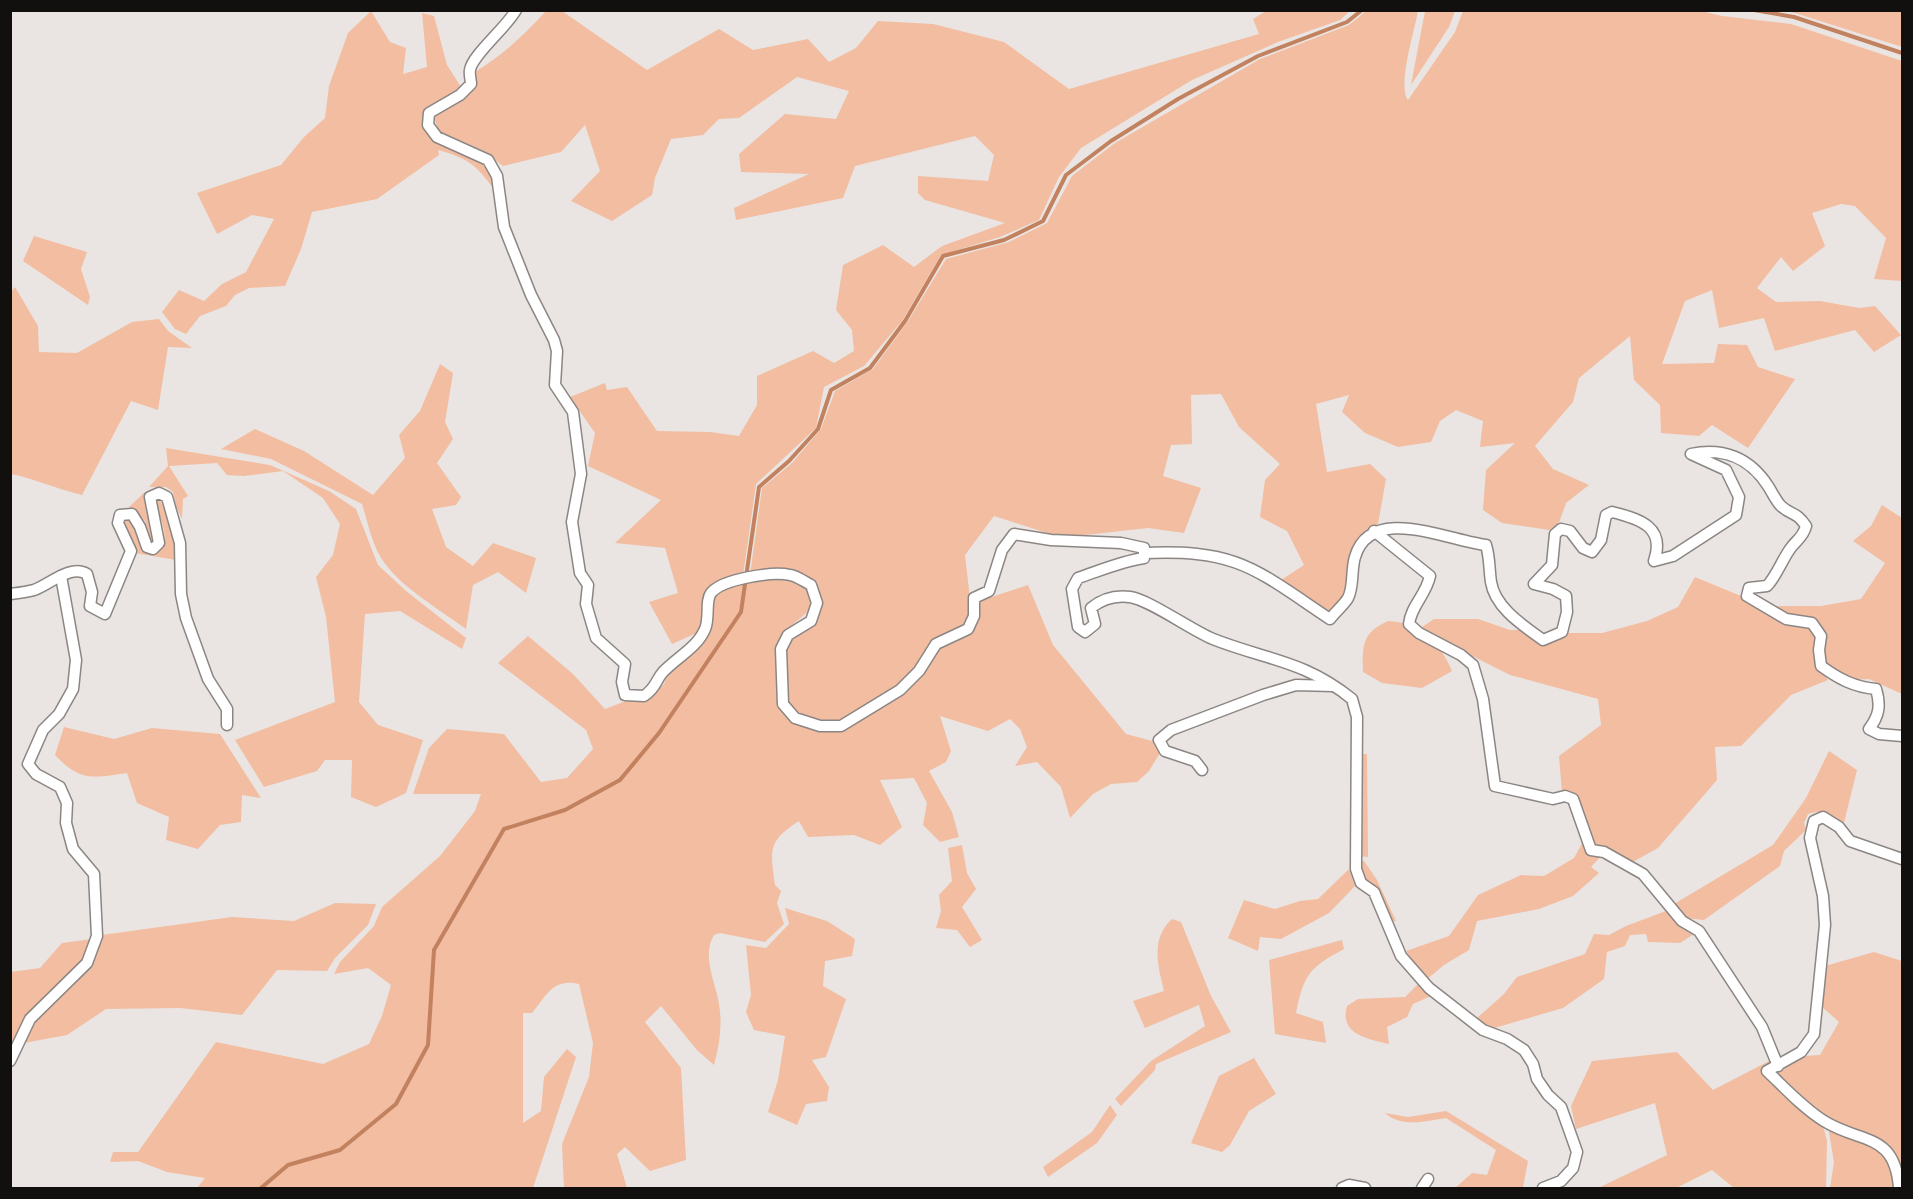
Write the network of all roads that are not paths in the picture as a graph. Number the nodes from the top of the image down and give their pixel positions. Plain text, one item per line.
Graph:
1 (516, 10) edge
2 (1374, 531) junction
3 (1144, 553) junction
4 (61, 576) junction
5 (10, 594) edge
6 (1336, 686) junction
7 (227, 725) dead end
8 (1902, 736) edge
9 (1202, 770) dead end
10 (1902, 859) edge
11 (10, 1060) edge
12 (1778, 1066) junction
13 (1342, 1188) edge
14 (1365, 1188) edge
15 (1543, 1188) edge
16 (1899, 1188) edge

1 - 3 street
2 - 3 street
2 - 8 street
2 - 12 street
3 - 6 street
4 - 5 street
4 - 7 street
4 - 11 street
6 - 9 street
6 - 15 street
10 - 12 street
12 - 16 street
13 - 14 street

